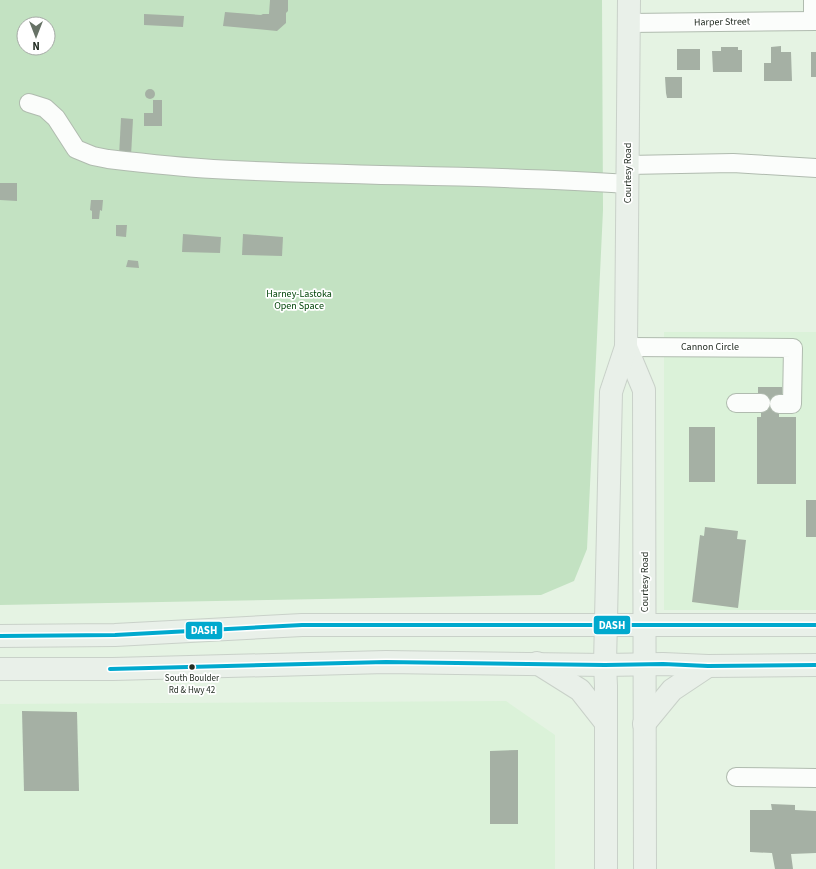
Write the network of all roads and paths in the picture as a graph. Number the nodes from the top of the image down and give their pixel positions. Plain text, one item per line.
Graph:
1 (629, 0) edge
2 (813, 0) edge
3 (815, 21) edge
4 (629, 23) junction
5 (29, 103) dead end
6 (816, 168) edge
7 (628, 174) junction
8 (626, 347) junction
9 (736, 403) dead end
10 (761, 403) dead end
11 (779, 404) dead end
12 (645, 625) junction
13 (816, 625) edge
14 (606, 626) junction
15 (0, 636) edge
16 (537, 663) junction
17 (644, 664) junction
18 (605, 665) junction
19 (816, 665) edge
20 (708, 666) junction
21 (0, 670) edge
22 (606, 723) junction
23 (644, 724) junction
24 (736, 777) dead end
25 (816, 778) edge
26 (606, 869) edge
27 (645, 869) edge

1 - 4 main road, Courtesy Road
2 - 3 street
3 - 4 street, Harper Street
4 - 7 main road, Courtesy Road
5 - 7 street
6 - 7 street
7 - 8 main road, Courtesy Road
8 - 11 street, Cannon Circle
8 - 12 main road, Courtesy Road
8 - 14 main road, Courtesy Road
9 - 10 street
12 - 13 main road
12 - 14 main road
12 - 17 main road, Courtesy Road
14 - 15 main road
14 - 18 main road, Courtesy Road
16 - 18 main road
16 - 21 main road
16 - 22 main road
17 - 18 main road
17 - 20 main road
17 - 23 main road, Courtesy Road
18 - 22 main road, Courtesy Road
19 - 20 main road
20 - 23 main road
22 - 26 main road, Courtesy Road
23 - 27 main road, Courtesy Road
24 - 25 street

